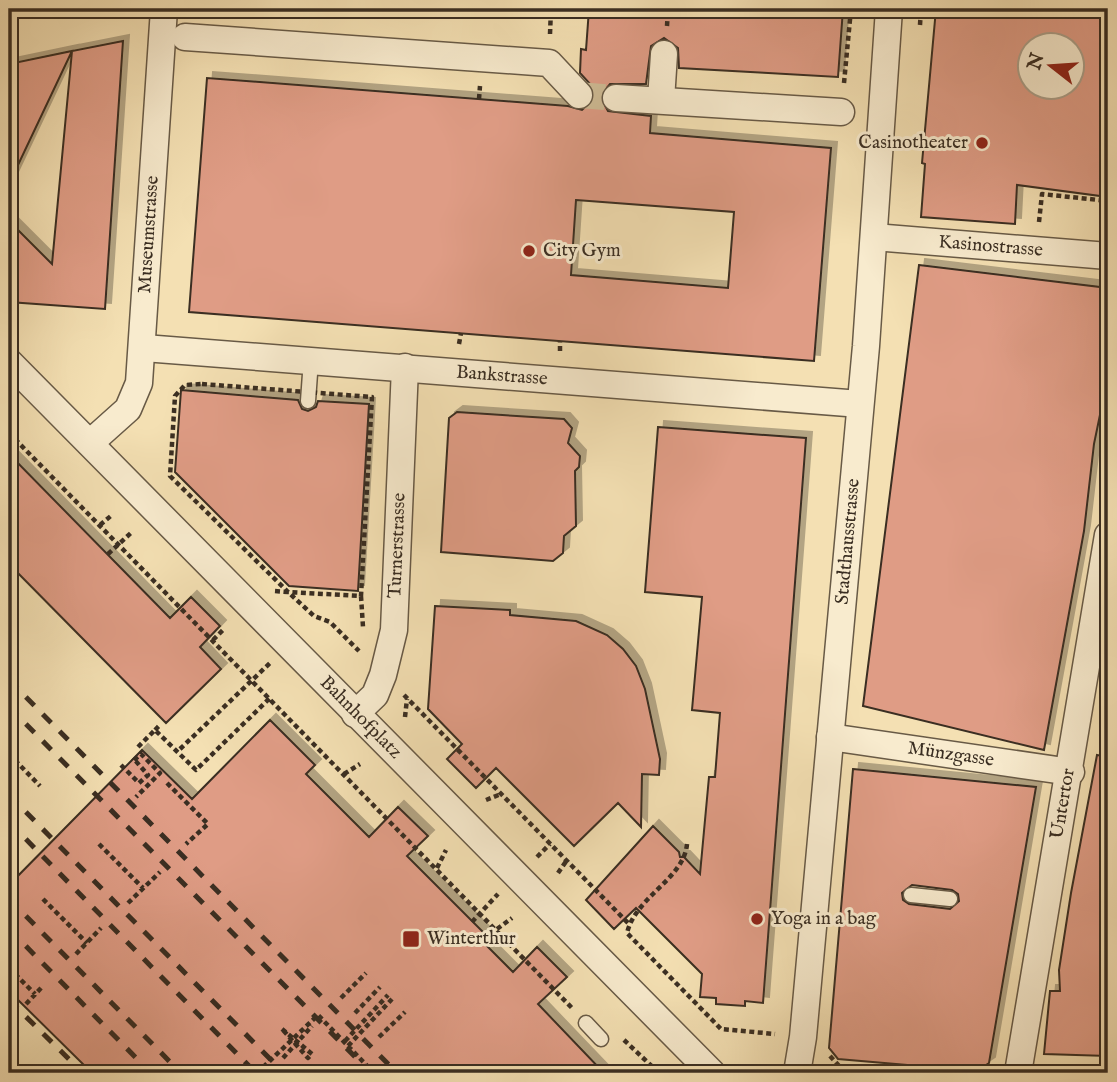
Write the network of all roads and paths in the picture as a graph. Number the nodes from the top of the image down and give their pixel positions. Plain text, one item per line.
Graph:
1 (164, 9) edge
2 (850, 9) edge
3 (889, 9) edge
4 (185, 37) dead end
5 (664, 54) dead end
6 (579, 96) tunnel mouth
7 (616, 97) tunnel mouth
8 (661, 100) junction
9 (841, 112) joint
10 (1108, 201) edge
11 (874, 237) junction
12 (1037, 250) junction
13 (1108, 256) edge
14 (461, 332) dead end
15 (561, 341) dead end
16 (459, 344) dead end
17 (144, 348) junction
18 (560, 351) dead end
19 (311, 360) junction
20 (9, 362) edge
21 (405, 367) junction
22 (308, 397) junction
23 (860, 404) junction
24 (9, 433) edge
25 (90, 443) junction
26 (112, 515) dead end
27 (100, 525) junction
28 (132, 533) dead end
29 (1108, 535) edge
30 (118, 545) junction
31 (108, 554) dead end
32 (274, 591) dead end
33 (288, 592) junction
34 (226, 628) dead end
35 (213, 640) junction
36 (364, 656) dead end
37 (252, 680) junction
38 (271, 697) junction
39 (355, 714) junction
40 (405, 717) dead end
41 (14, 725) dead end
42 (160, 725) dead end
43 (9, 731) edge
44 (151, 732) junction
45 (831, 737) junction
46 (138, 747) dead end
47 (180, 749) dead end
48 (9, 754) edge
49 (360, 764) dead end
50 (121, 765) dead end
51 (1071, 772) junction
52 (344, 774) junction
53 (167, 783) dead end
54 (40, 786) dead end
55 (501, 794) junction
56 (136, 797) dead end
57 (486, 800) dead end
58 (99, 844) dead end
59 (186, 844) dead end
60 (687, 844) dead end
61 (446, 850) dead end
62 (567, 860) junction
63 (437, 868) junction
64 (160, 872) dead end
65 (558, 873) dead end
66 (143, 888) junction
67 (911, 895) dead end
68 (43, 899) dead end
69 (950, 899) dead end
70 (128, 903) dead end
71 (512, 918) dead end
72 (629, 924) junction
73 (101, 928) dead end
74 (496, 929) junction
75 (87, 943) junction
76 (76, 954) dead end
77 (661, 966) junction
78 (9, 968) edge
79 (652, 971) dead end
80 (366, 973) dead end
81 (42, 987) dead end
82 (380, 987) dead end
83 (36, 994) junction
84 (390, 997) dead end
85 (341, 998) dead end
86 (26, 1004) dead end
87 (405, 1012) dead end
88 (318, 1013) dead end
89 (355, 1013) dead end
90 (586, 1023) joint
91 (312, 1026) dead end
92 (282, 1029) dead end
93 (379, 1037) dead end
94 (803, 1037) junction
95 (601, 1039) dead end
96 (294, 1041) junction
97 (347, 1044) junction
98 (283, 1058) dead end
99 (860, 1071) edge
100 (256, 1073) edge
101 (374, 1073) edge
102 (712, 1073) edge
103 (797, 1073) edge
104 (910, 1073) edge
105 (1018, 1073) edge

1 - 17 street, Museumstrasse
2 - 9 path
3 - 11 street, Stadthausstrasse
4 - 6 street
5 - 8 street
7 - 8 street
8 - 9 street
10 - 12 path
11 - 12 street, Kasinostrasse
11 - 23 street, Stadthausstrasse
12 - 13 street, Kasinostrasse
14 - 16 path
15 - 18 path
17 - 19 street, Bankstrasse
17 - 25 street, Museumstrasse
19 - 21 street, Bankstrasse
19 - 22 lane
20 - 25 street, Bahnhofplatz
21 - 23 street, Bankstrasse
21 - 39 street, Turnerstrasse
22 - 33 path
22 - 33 path
23 - 45 street, Stadthausstrasse
24 - 27 path
25 - 39 street, Bahnhofplatz
26 - 27 path
27 - 30 path
28 - 30 path
29 - 51 street, Untertor
30 - 31 path
30 - 35 path
32 - 33 path
33 - 36 path
34 - 35 path
35 - 37 path
37 - 38 path
37 - 47 path
38 - 44 path
38 - 52 path
39 - 102 street, Bahnhofplatz
40 - 55 path
41 - 43 path
42 - 44 path
44 - 46 path
45 - 51 street, Münzgasse
45 - 94 street, Stadthausstrasse
48 - 54 path
49 - 52 path
50 - 56 path
51 - 105 street, Untertor
52 - 63 path
53 - 59 path
55 - 57 path
55 - 62 path
58 - 66 path
60 - 72 path
61 - 63 path
62 - 65 path
62 - 72 path
63 - 74 path
64 - 66 path
66 - 70 path
67 - 69 lane
68 - 75 path
71 - 74 path
72 - 77 path
73 - 75 path
74 - 90 path
75 - 76 path
77 - 79 path
77 - 94 path
78 - 83 path
80 - 85 path
81 - 83 path
82 - 89 path
83 - 86 path
84 - 97 path
87 - 93 path
88 - 96 path
90 - 95 lane
91 - 96 path
92 - 96 path
94 - 99 path
94 - 103 street, Stadthausstrasse
96 - 96 path
96 - 97 path
96 - 98 path
96 - 100 path
97 - 101 path
99 - 104 path

